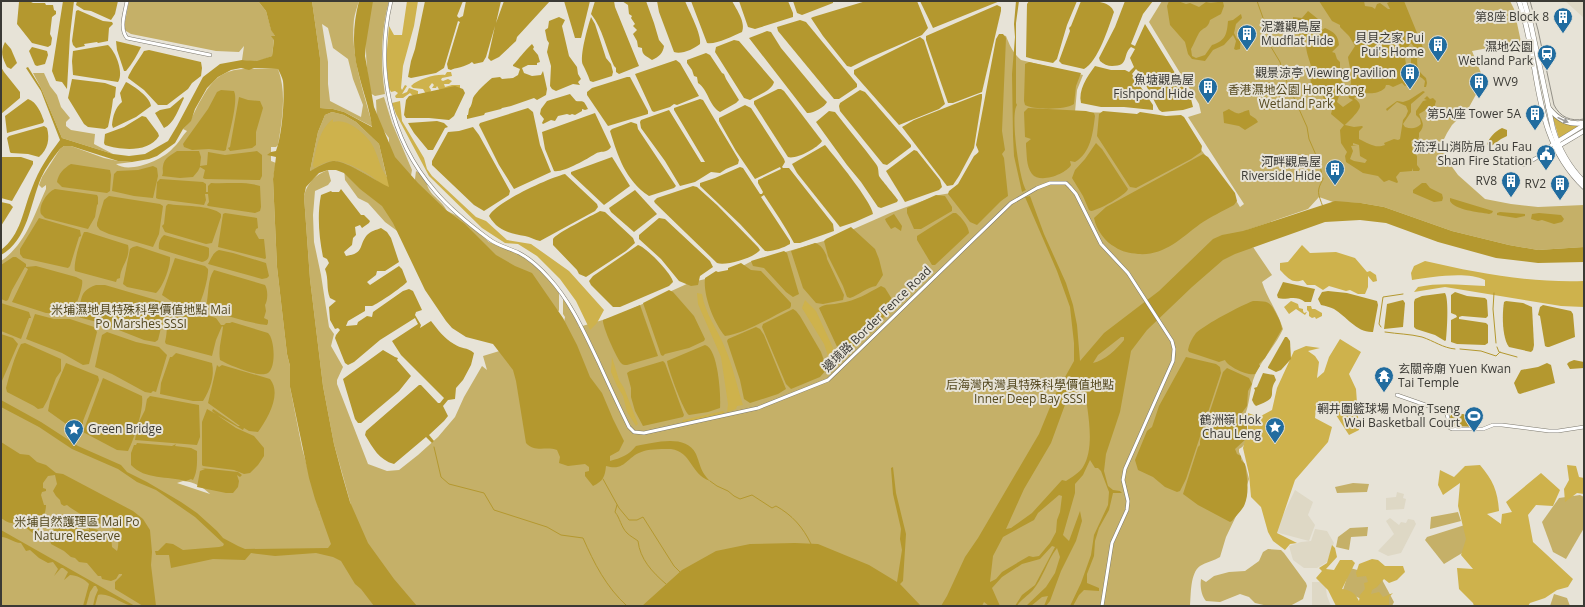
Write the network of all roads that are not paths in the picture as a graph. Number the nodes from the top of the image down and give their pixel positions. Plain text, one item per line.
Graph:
1 (127, 1) edge
2 (391, 1) edge
3 (1519, 1) edge
4 (1524, 1) edge
5 (210, 55) dead end
6 (1547, 106) junction
7 (1584, 124) edge
8 (1584, 131) edge
9 (1556, 145) junction
10 (1524, 165) dead end
11 (1584, 182) edge
12 (1584, 188) edge
13 (1397, 395) dead end
14 (1584, 426) edge
15 (1102, 606) edge

1 - 5 street
2 - 15 street, 邊境路 Border Fence Road
3 - 9 main road
4 - 6 main road
6 -> 7 main road
6 - 9 main road
7 - 9 main road
8 - 9 main road
9 - 10 street
9 - 11 main road
9 - 12 main road
13 - 14 street

